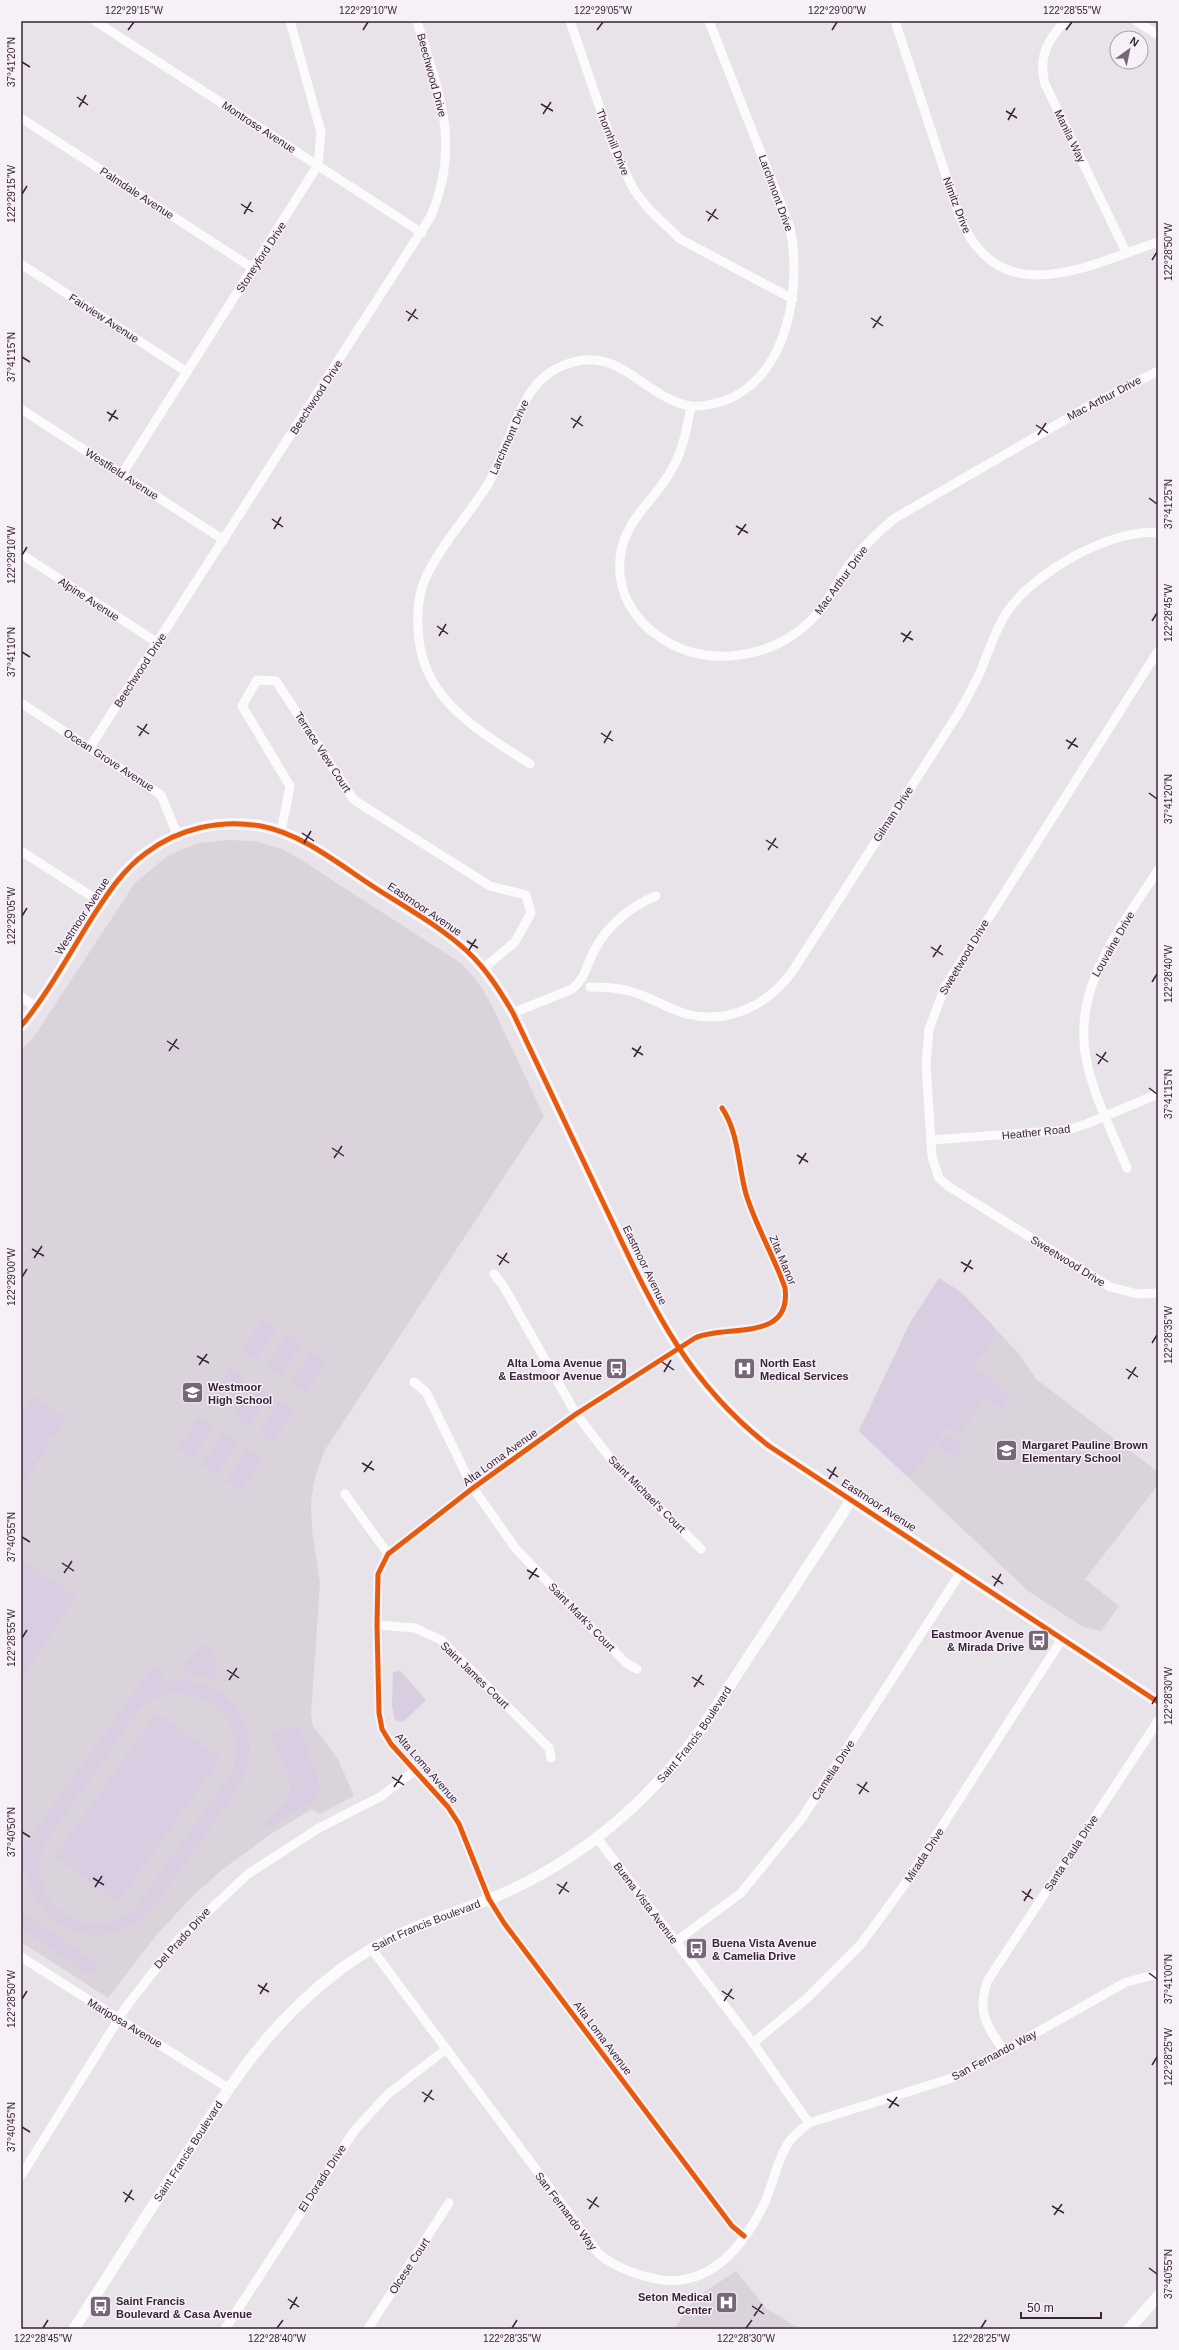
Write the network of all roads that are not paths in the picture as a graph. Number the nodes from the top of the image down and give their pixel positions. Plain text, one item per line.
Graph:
1 (95, 21) edge
2 (290, 21) edge
3 (417, 21) edge
4 (570, 21) edge
5 (709, 21) edge
6 (895, 21) edge
7 (1065, 21) edge
8 (1136, 21) edge
9 (1158, 35) edge
10 (21, 118) edge
11 (318, 165) junction
12 (422, 233) junction
13 (1158, 242) edge
14 (1126, 252) junction
15 (21, 264) edge
16 (254, 269) junction
17 (793, 299) junction
18 (1158, 371) edge
19 (187, 372) junction
20 (691, 406) junction
21 (21, 409) edge
22 (122, 474) junction
23 (1158, 533) edge
24 (224, 540) junction
25 (21, 554) edge
26 (158, 643) junction
27 (1158, 651) edge
28 (21, 702) edge
29 (90, 747) junction
30 (530, 764) dead end
31 (281, 832) junction
32 (178, 834) junction
33 (21, 851) edge
34 (1158, 870) edge
35 (656, 896) dead end
36 (102, 903) junction
37 (484, 968) junction
38 (590, 987) dead end
39 (21, 997) edge
40 (35, 1006) junction
41 (513, 1013) junction
42 (21, 1026) edge
43 (1158, 1094) edge
44 (722, 1108) dead end
45 (1106, 1116) junction
46 (931, 1140) junction
47 (1128, 1168) dead end
48 (494, 1274) dead end
49 (1158, 1293) edge
50 (678, 1348) junction
51 (414, 1382) dead end
52 (576, 1414) junction
53 (473, 1488) junction
54 (345, 1494) dead end
55 (852, 1499) junction
56 (701, 1549) dead end
57 (388, 1554) junction
58 (961, 1572) junction
59 (377, 1625) junction
60 (1062, 1639) junction
61 (637, 1669) dead end
62 (1158, 1702) edge
63 (1158, 1721) edge
64 (551, 1758) dead end
65 (414, 1771) junction
66 (598, 1838) junction
67 (489, 1899) junction
68 (675, 1942) junction
69 (371, 1948) junction
70 (21, 1958) edge
71 (1158, 1974) edge
72 (118, 2019) junction
73 (753, 2043) junction
74 (445, 2050) junction
75 (1004, 2051) junction
76 (228, 2088) junction
77 (809, 2123) junction
78 (21, 2176) edge
79 (449, 2203) dead end
80 (744, 2236) junction
81 (1158, 2296) edge
82 (75, 2329) edge
83 (225, 2329) edge
84 (368, 2329) edge
85 (1129, 2329) edge

1 - 11 street, Montrose Avenue
2 - 11 street, Stoneyford Drive
3 - 12 street, Beechwood Drive
4 - 17 street, Thornhill Drive
5 - 17 street, Larchmont Drive
6 - 14 street, Nimitz Drive
7 - 14 street, Manila Way
8 - 9 street
10 - 16 street, Palmdale Avenue
11 - 12 street, Montrose Avenue
11 - 16 street, Stoneyford Drive
12 - 24 street, Beechwood Drive
13 - 14 street, Nimitz Drive
15 - 19 street, Fairview Avenue
16 - 19 street, Stoneyford Drive
17 - 20 street, Larchmont Drive
18 - 20 street, Mac Arthur Drive
19 - 22 street, Stoneyford Drive
20 - 30 street, Larchmont Drive
21 - 22 street, Westfield Avenue
22 - 24 street, Westfield Avenue
23 - 38 street, Gilman Drive
24 - 26 street, Beechwood Drive
25 - 26 street, Alpine Avenue
26 - 29 street, Beechwood Drive
27 - 46 street, Sweetwood Drive
28 - 29 street, Ocean Grove Avenue
29 - 32 street, Ocean Grove Avenue
31 - 32 street, Eastmoor Avenue
31 - 37 street, Eastmoor Avenue
31 - 37 street, Terrace View Court
32 - 36 street, Westmoor Avenue
33 - 36 street
34 - 45 street, Louvaine Drive
35 - 41 street
36 - 40 street, Westmoor Avenue
37 - 41 street, Eastmoor Avenue
39 - 40 street
40 - 42 street, Westmoor Avenue
41 - 50 street, Eastmoor Avenue
43 - 45 street, Heather Road
44 - 50 street, Zita Manor
45 - 46 street, Heather Road
45 - 47 street, Louvaine Drive
46 - 49 street, Sweetwood Drive
48 - 52 street, Saint Michael's Court
50 - 52 street, Alta Loma Avenue
50 - 55 street, Eastmoor Avenue
51 - 53 street, Saint Mark's Court
52 - 53 street, Alta Loma Avenue
52 - 56 street, Saint Michael's Court
53 - 57 street, Alta Loma Avenue
53 - 61 street, Saint Mark's Court
54 - 57 street
55 - 58 street, Eastmoor Avenue
55 - 66 street, Saint Francis Boulevard
57 - 59 street, Alta Loma Avenue
58 - 60 street, Eastmoor Avenue
58 - 68 street, Camelia Drive
59 - 64 street, Saint James Court
59 - 65 street, Alta Loma Avenue
60 - 62 street, Eastmoor Avenue
60 - 73 street, Mirada Drive
63 - 75 street, Santa Paula Drive
65 - 67 street, Alta Loma Avenue
65 - 72 street, Del Prado Drive
66 - 67 street, Saint Francis Boulevard
66 - 68 street, Buena Vista Avenue
67 - 69 street, Saint Francis Boulevard
67 - 80 street, Alta Loma Avenue
68 - 73 street, Buena Vista Avenue
69 - 74 street, San Fernando Way
69 - 76 street, Saint Francis Boulevard
70 - 72 street, Mariposa Avenue
71 - 75 street, San Fernando Way
72 - 76 street, Mariposa Avenue
72 - 78 street, Del Prado Drive
73 - 77 street, Buena Vista Avenue
74 - 80 street, San Fernando Way
74 - 83 street, El Dorado Drive
75 - 77 street, San Fernando Way
76 - 82 street, Saint Francis Boulevard
77 - 80 street, San Fernando Way
79 - 84 street, Olcese Court
81 - 85 street

